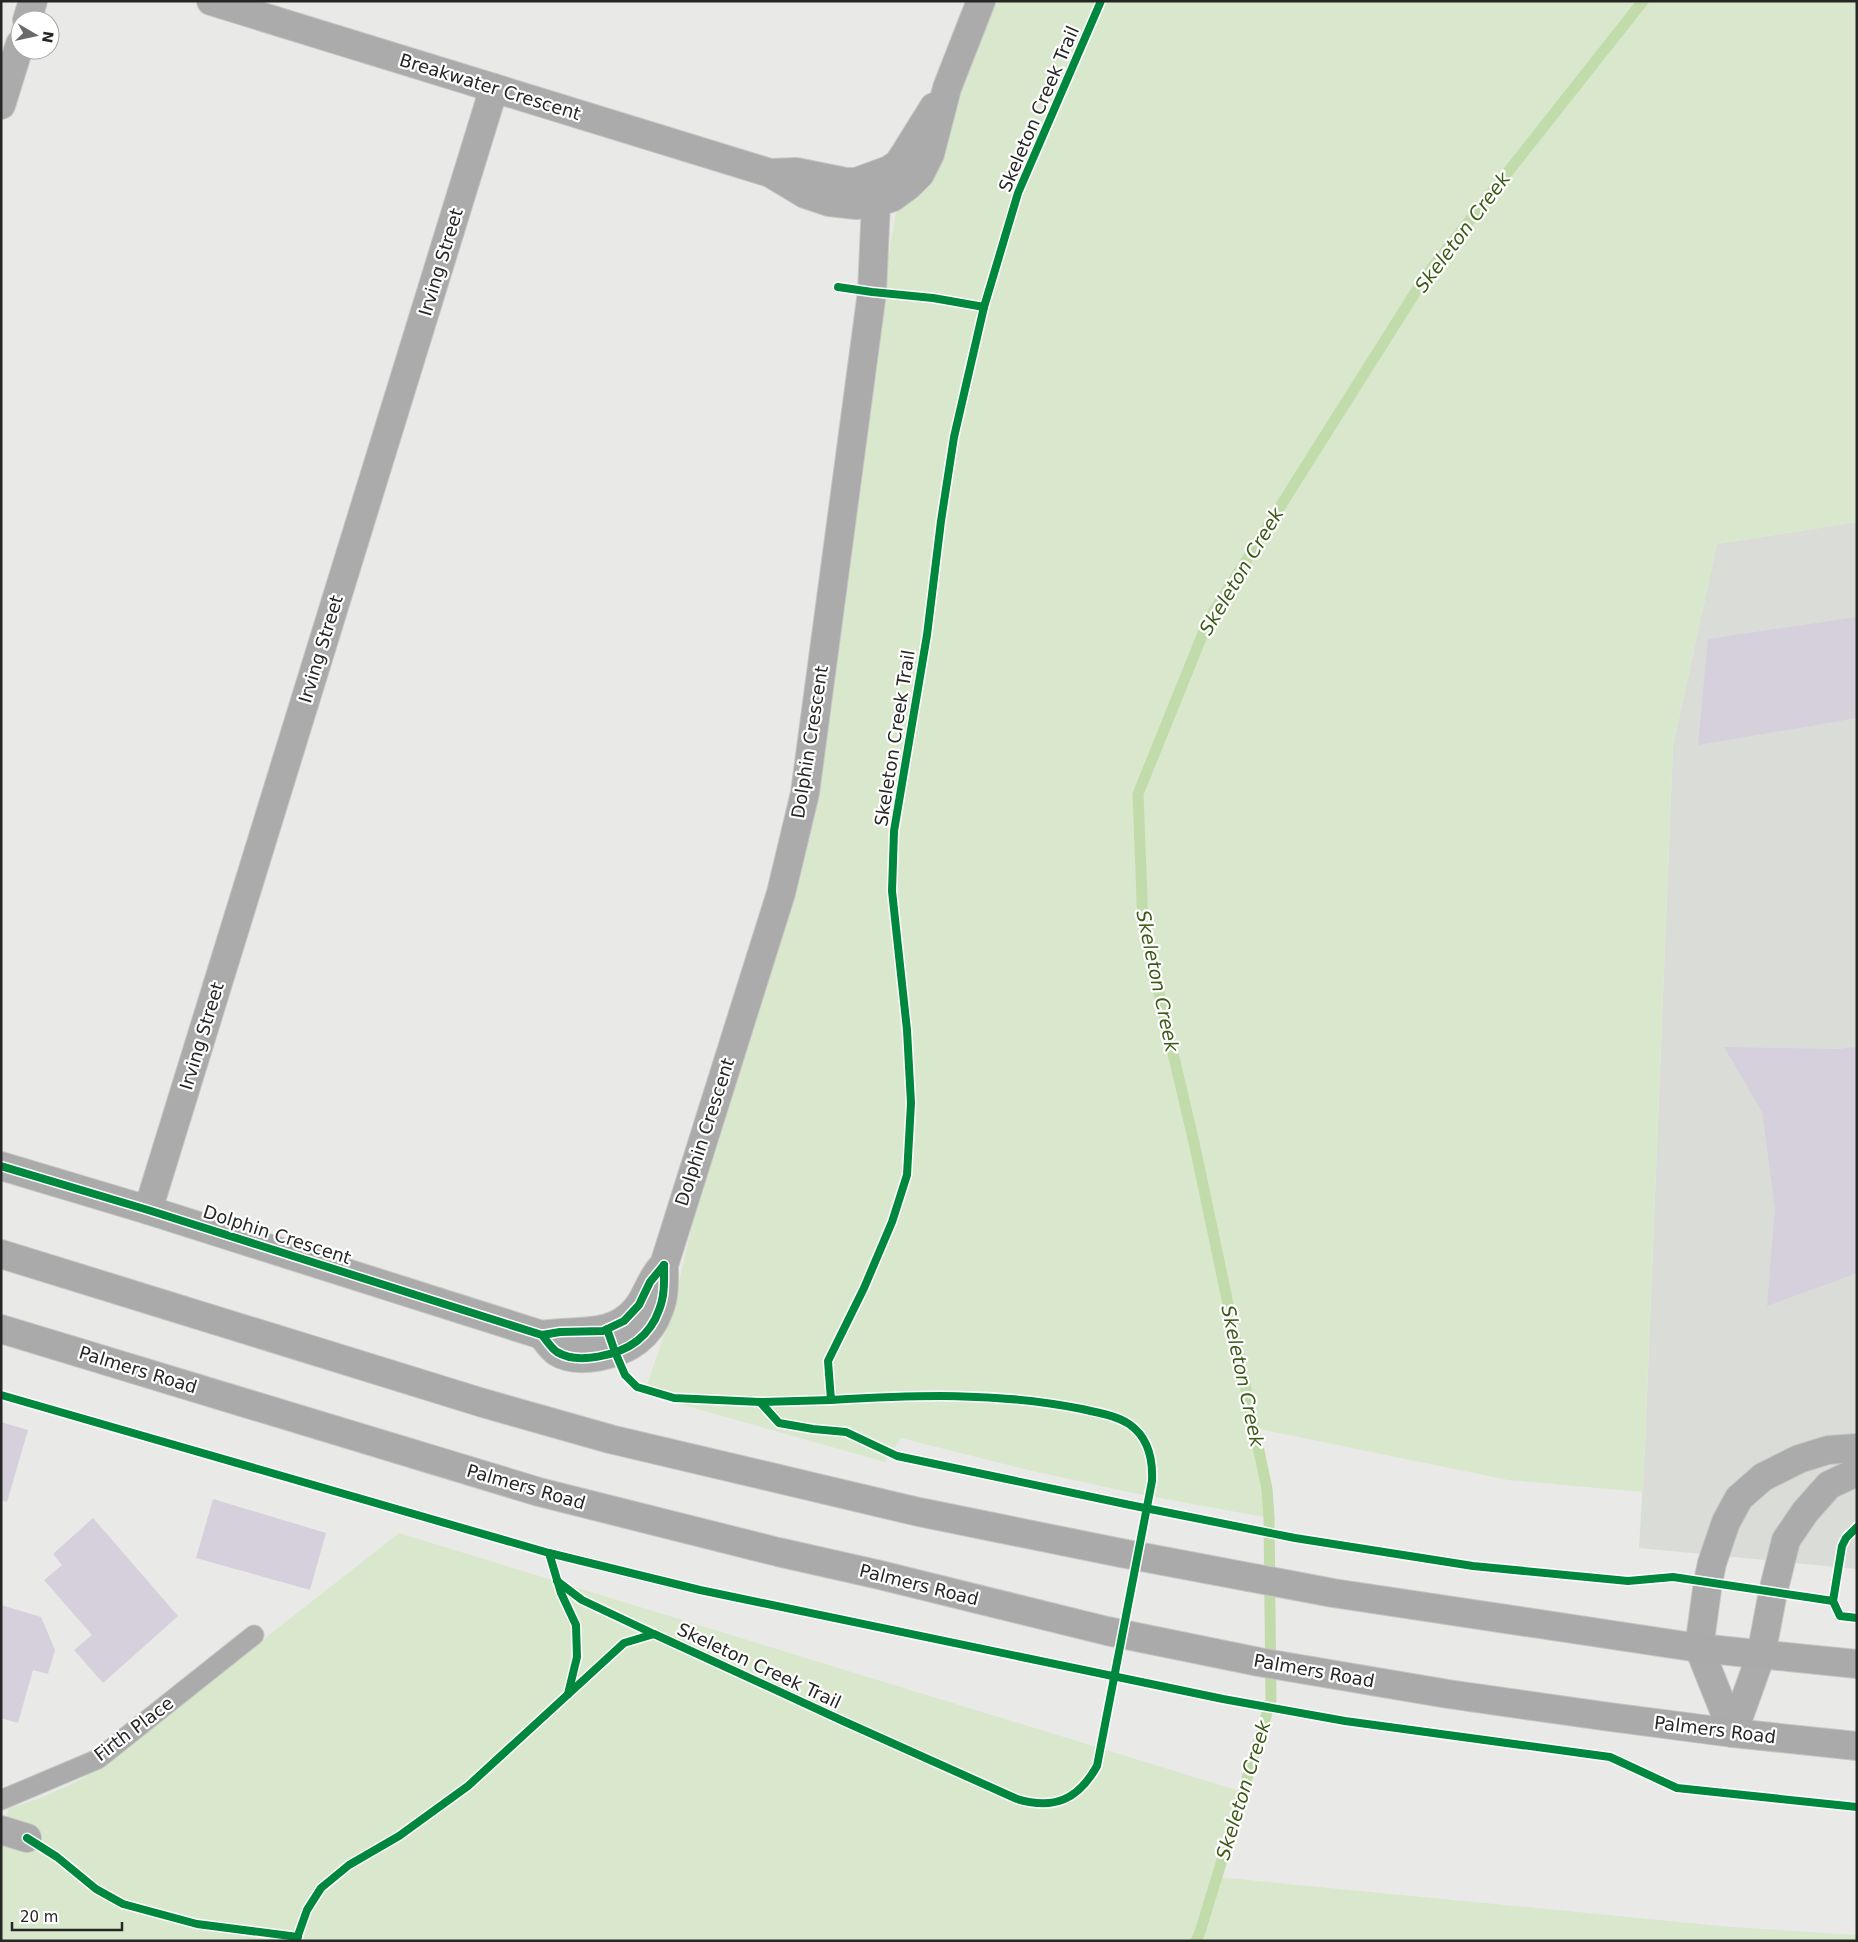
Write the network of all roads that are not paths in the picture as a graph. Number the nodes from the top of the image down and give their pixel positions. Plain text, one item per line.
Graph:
1 (211, 1) edge
2 (981, 1) edge
3 (15, 60) edge
4 (494, 88) junction
5 (1, 105) edge
6 (874, 190) junction
7 (1, 1166) edge
8 (148, 1210) junction
9 (1, 1254) edge
10 (1, 1328) edge
11 (1857, 1448) edge
12 (1857, 1472) edge
13 (254, 1635) dead end
14 (1699, 1648) junction
15 (1761, 1655) junction
16 (1857, 1664) edge
17 (1733, 1733) junction
18 (1857, 1746) edge
19 (1, 1800) edge

1 - 4 street, Breakwater Crescent
2 - 6 street, Breakwater Crescent
3 - 5 street
4 - 6 street, Breakwater Crescent
4 - 8 street, Irving Street
6 - 8 street, Dolphin Crescent
7 - 8 street, Dolphin Crescent
9 - 14 main road
10 - 17 main road, Palmers Road
11 - 14 street
12 - 15 street
13 - 19 lane, Firth Place
14 - 15 main road
14 - 17 street
15 - 16 main road
15 - 17 street
17 - 18 main road, Palmers Road

